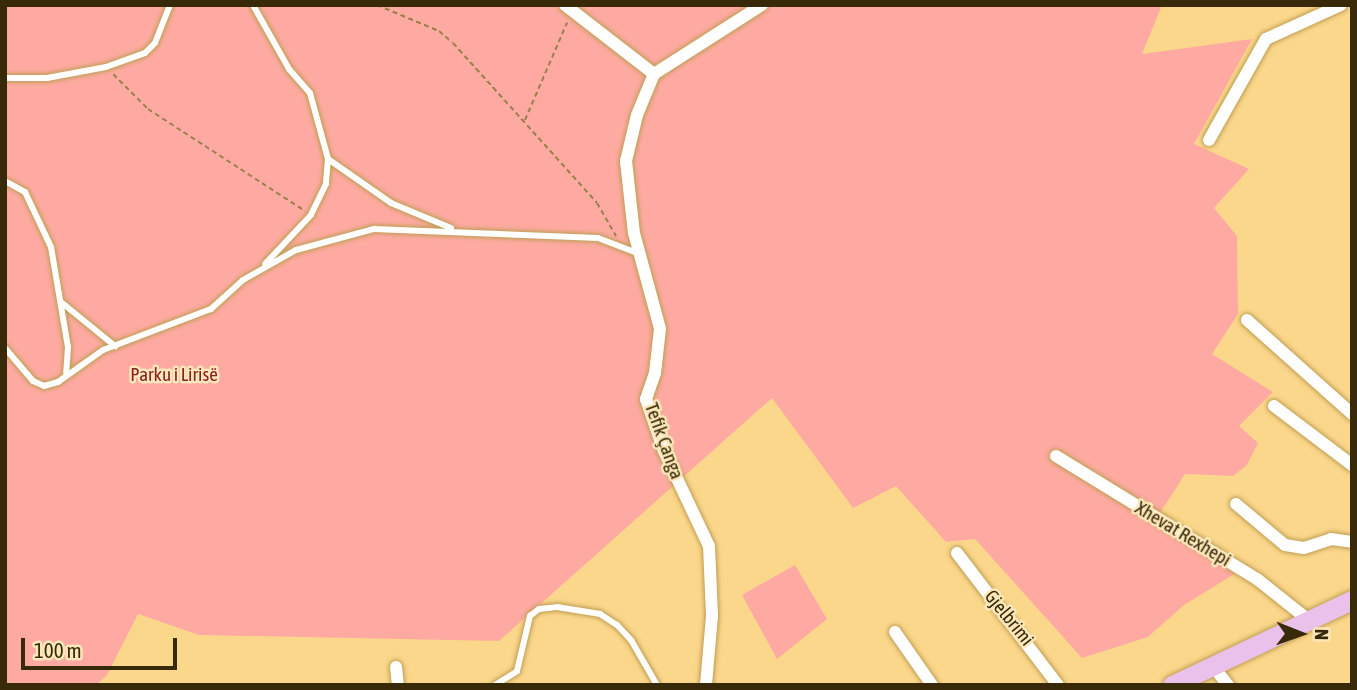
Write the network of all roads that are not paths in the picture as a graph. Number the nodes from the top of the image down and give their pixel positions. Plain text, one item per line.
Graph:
1 (170, 5) edge
2 (253, 5) edge
3 (762, 5) edge
4 (1341, 5) edge
5 (568, 9) edge
6 (654, 74) junction
7 (5, 78) edge
8 (1209, 140) dead end
9 (328, 159) junction
10 (5, 181) edge
11 (453, 229) junction
12 (639, 254) junction
13 (259, 270) junction
14 (61, 302) junction
15 (1247, 320) dead end
16 (115, 346) junction
17 (5, 348) edge
18 (66, 373) junction
19 (1274, 406) dead end
20 (1352, 414) edge
21 (1056, 456) dead end
22 (1352, 465) edge
23 (1236, 505) dead end
24 (1352, 542) edge
25 (957, 553) dead end
26 (1352, 600) edge
27 (1306, 618) junction
28 (895, 632) dead end
29 (1211, 664) junction
30 (396, 667) dead end
31 (398, 685) edge
32 (495, 685) edge
33 (657, 685) edge
34 (706, 685) edge
35 (932, 685) edge
36 (1058, 685) edge
37 (1172, 685) edge
38 (1228, 685) edge

1 - 7 lane
2 - 9 lane
3 - 6 street
4 - 8 street
5 - 6 street
6 - 12 street, Tefik Çanga
9 - 11 lane
9 - 13 lane
10 - 14 lane
11 - 12 lane
11 - 13 lane
12 - 34 street, Tefik Çanga
13 - 16 lane
14 - 16 lane
14 - 18 lane
15 - 20 street
16 - 18 lane
17 - 18 lane
19 - 22 street
21 - 27 street, Xhevat Rexhepi
23 - 24 street
25 - 36 street, Gjelbrimi
26 - 27 main road
27 - 29 main road
28 - 35 street
29 - 37 main road
29 - 38 street
30 - 31 street
32 - 33 lane

